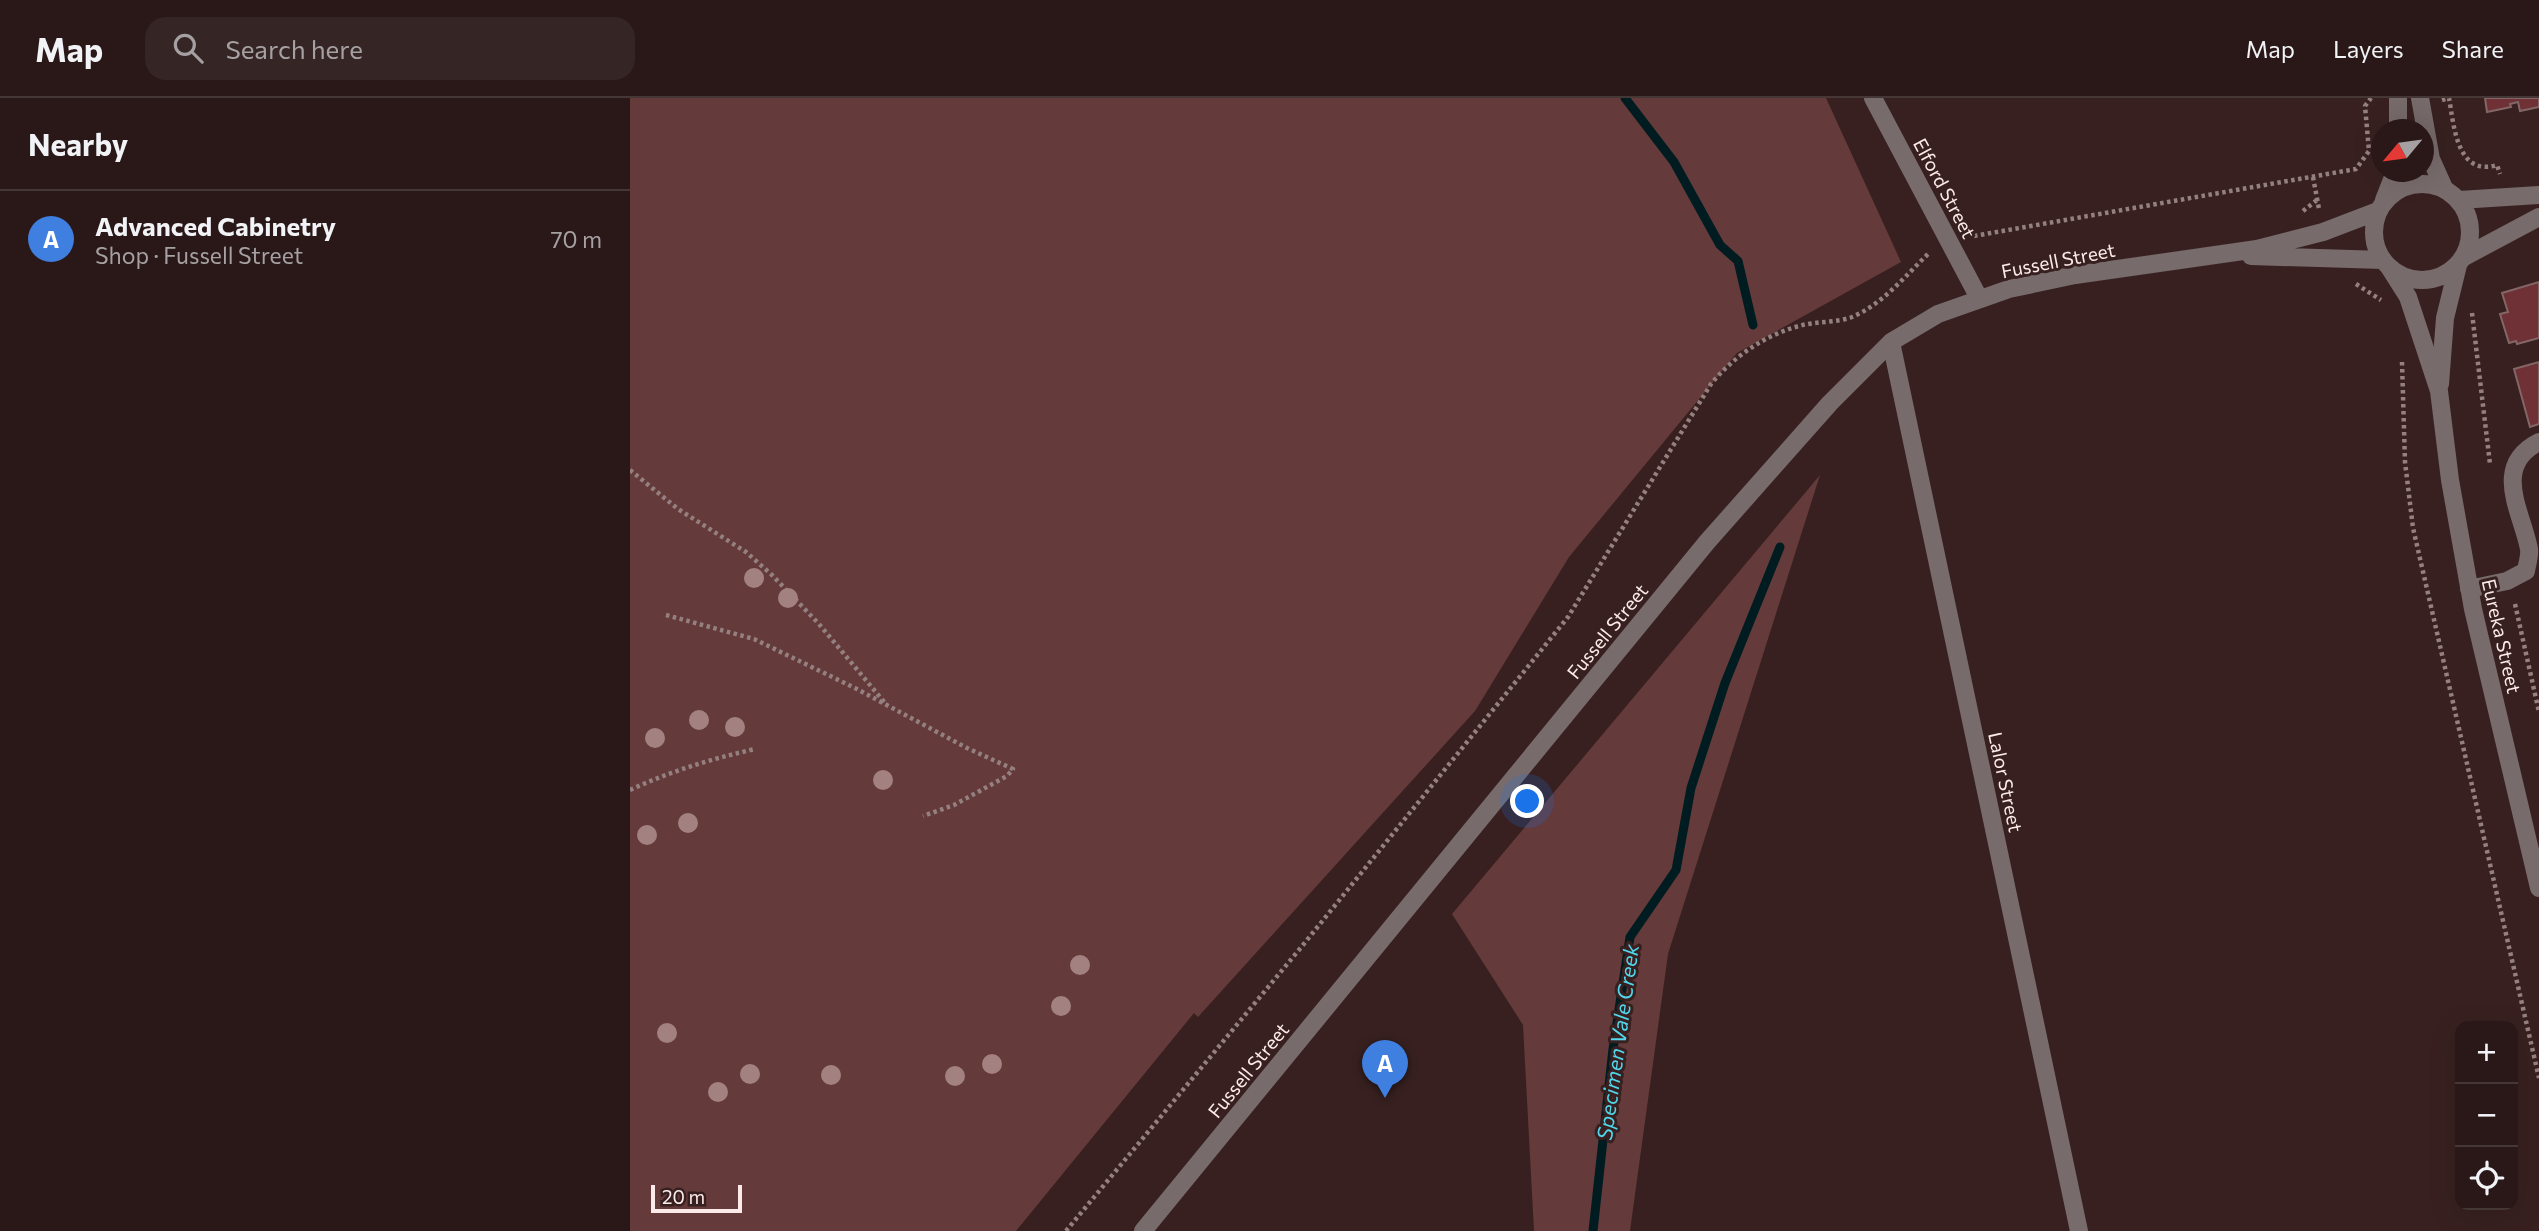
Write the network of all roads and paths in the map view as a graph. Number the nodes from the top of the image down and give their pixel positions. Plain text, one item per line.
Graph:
1 (1873, 98) edge
2 (2371, 98) edge
3 (2420, 100) edge
4 (2398, 102) edge
5 (2391, 182) edge
6 (2444, 188) junction
7 (2539, 195) edge
8 (2507, 197) junction
9 (2459, 200) junction
10 (2381, 207) junction
11 (2539, 217) edge
12 (2230, 254) junction
13 (2461, 261) junction
14 (2386, 264) junction
15 (1979, 298) junction
16 (1891, 342) junction
17 (2402, 353) dead end
18 (2439, 391) junction
19 (2539, 442) edge
20 (630, 470) edge
21 (2469, 589) junction
22 (666, 615) dead end
23 (888, 706) junction
24 (755, 749) dead end
25 (630, 790) edge
26 (923, 816) dead end
27 (2539, 888) edge
28 (2539, 1078) edge
29 (1143, 1231) edge
30 (2079, 1231) edge

1 - 15 street, Elford Street
2 - 4 path
3 - 6 street
3 - 8 path
5 - 10 street
6 - 9 street
6 - 10 street
7 - 8 street
8 - 9 street
9 - 13 street
10 - 12 street, Fussell Street
10 - 14 street
11 - 13 street
12 - 14 street, Fussell Street
12 - 15 street, Fussell Street
13 - 14 street
13 - 18 street, Eureka Street
14 - 18 street, Eureka Street
15 - 16 street, Fussell Street
16 - 29 street, Fussell Street
16 - 30 street, Lalor Street
17 - 28 path
18 - 21 street, Eureka Street
19 - 21 street
20 - 23 path
21 - 27 street, Eureka Street
22 - 23 path
23 - 26 path
24 - 25 path

